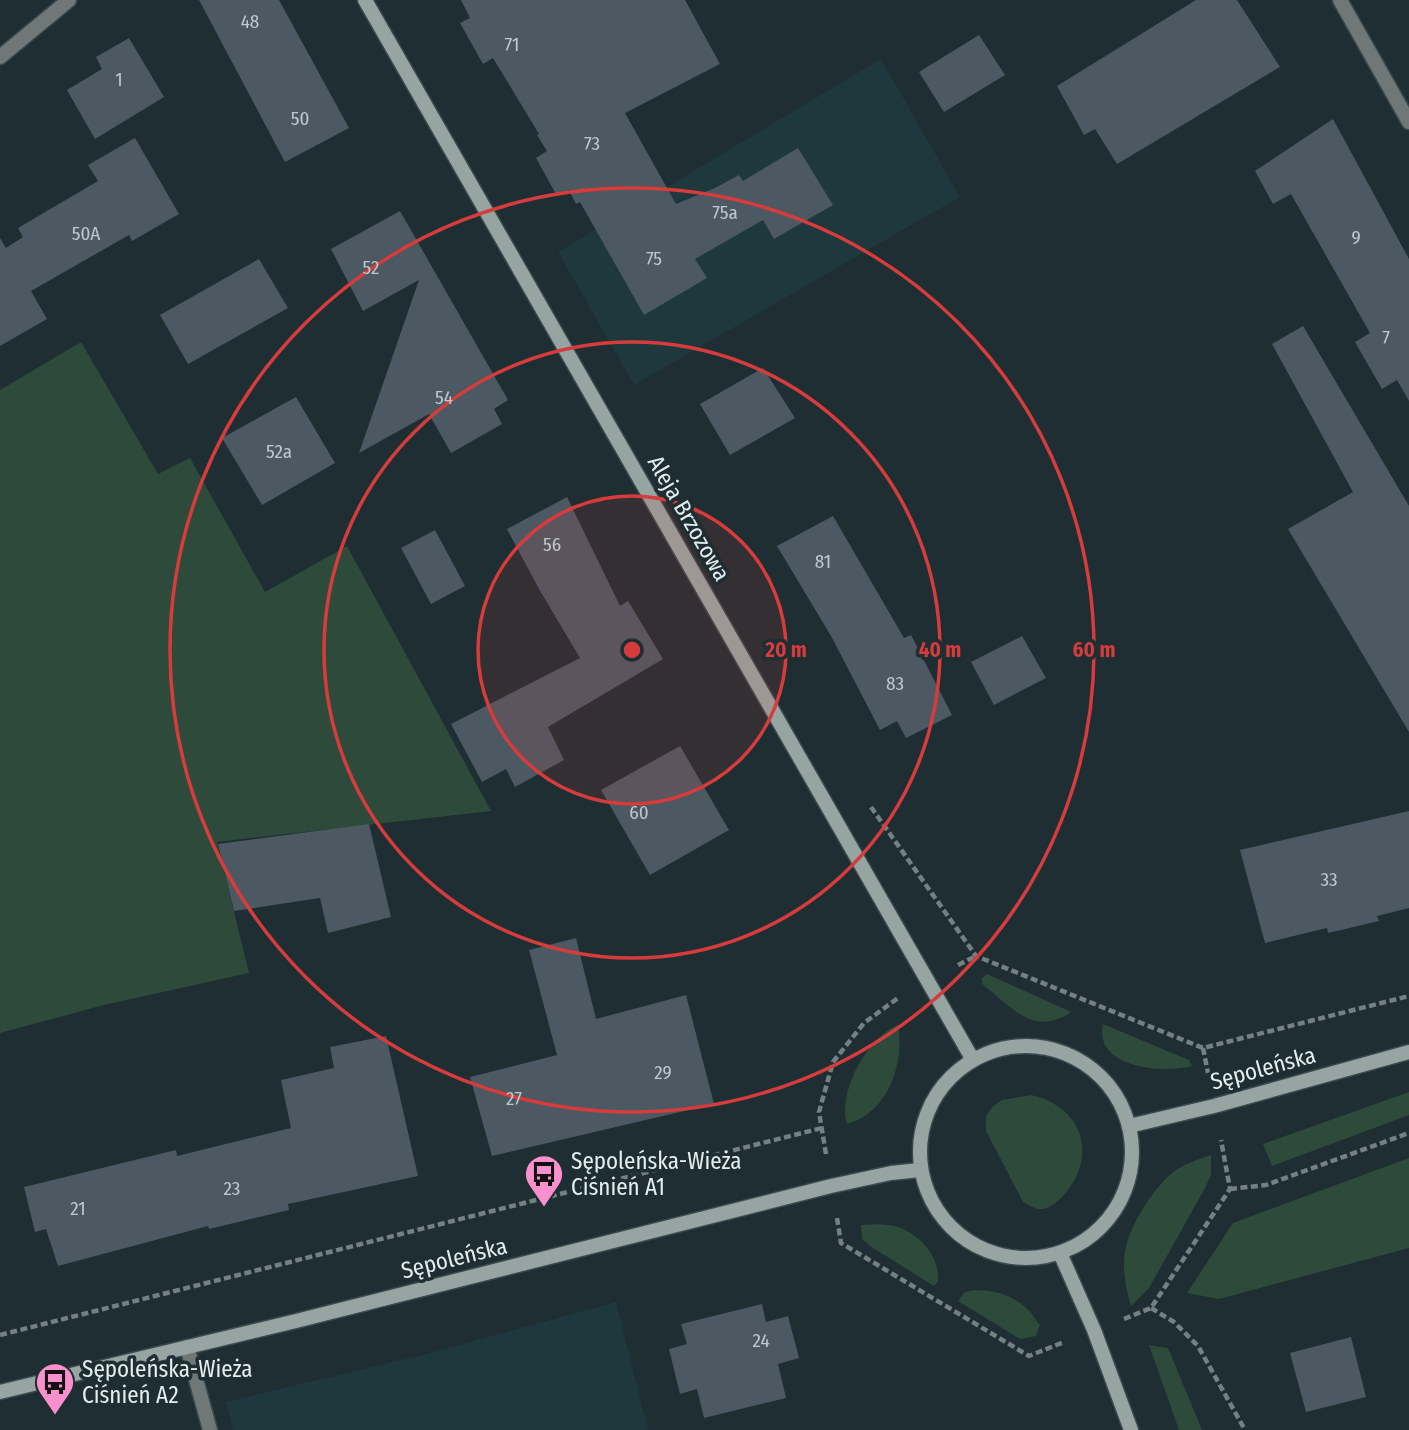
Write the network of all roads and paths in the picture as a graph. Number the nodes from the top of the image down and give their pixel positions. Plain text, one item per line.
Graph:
1 (69, 0) edge
2 (365, 0) edge
3 (1340, 0) edge
4 (0, 57) edge
5 (1409, 122) edge
6 (976, 956) dead end
7 (1409, 996) edge
8 (880, 1010) dead end
9 (1409, 1052) edge
10 (973, 1060) junction
11 (1129, 1126) junction
12 (1409, 1133) edge
13 (920, 1170) junction
14 (841, 1243) dead end
15 (1060, 1253) junction
16 (0, 1335) edge
17 (187, 1347) junction
18 (1029, 1356) dead end
19 (0, 1392) edge
20 (210, 1430) edge
21 (1131, 1430) edge
22 (1245, 1430) edge

1 - 4 street
2 - 10 street, Aleja Brzozowa
3 - 5 street
6 - 7 path
8 - 16 path
9 - 11 street, Sępoleńska
10 - 11 street
10 - 13 street
11 - 15 street
12 - 22 path
13 - 15 street
13 - 17 street, Sępoleńska
14 - 18 path
15 - 21 street
17 - 19 street, Sępoleńska
17 - 20 street

